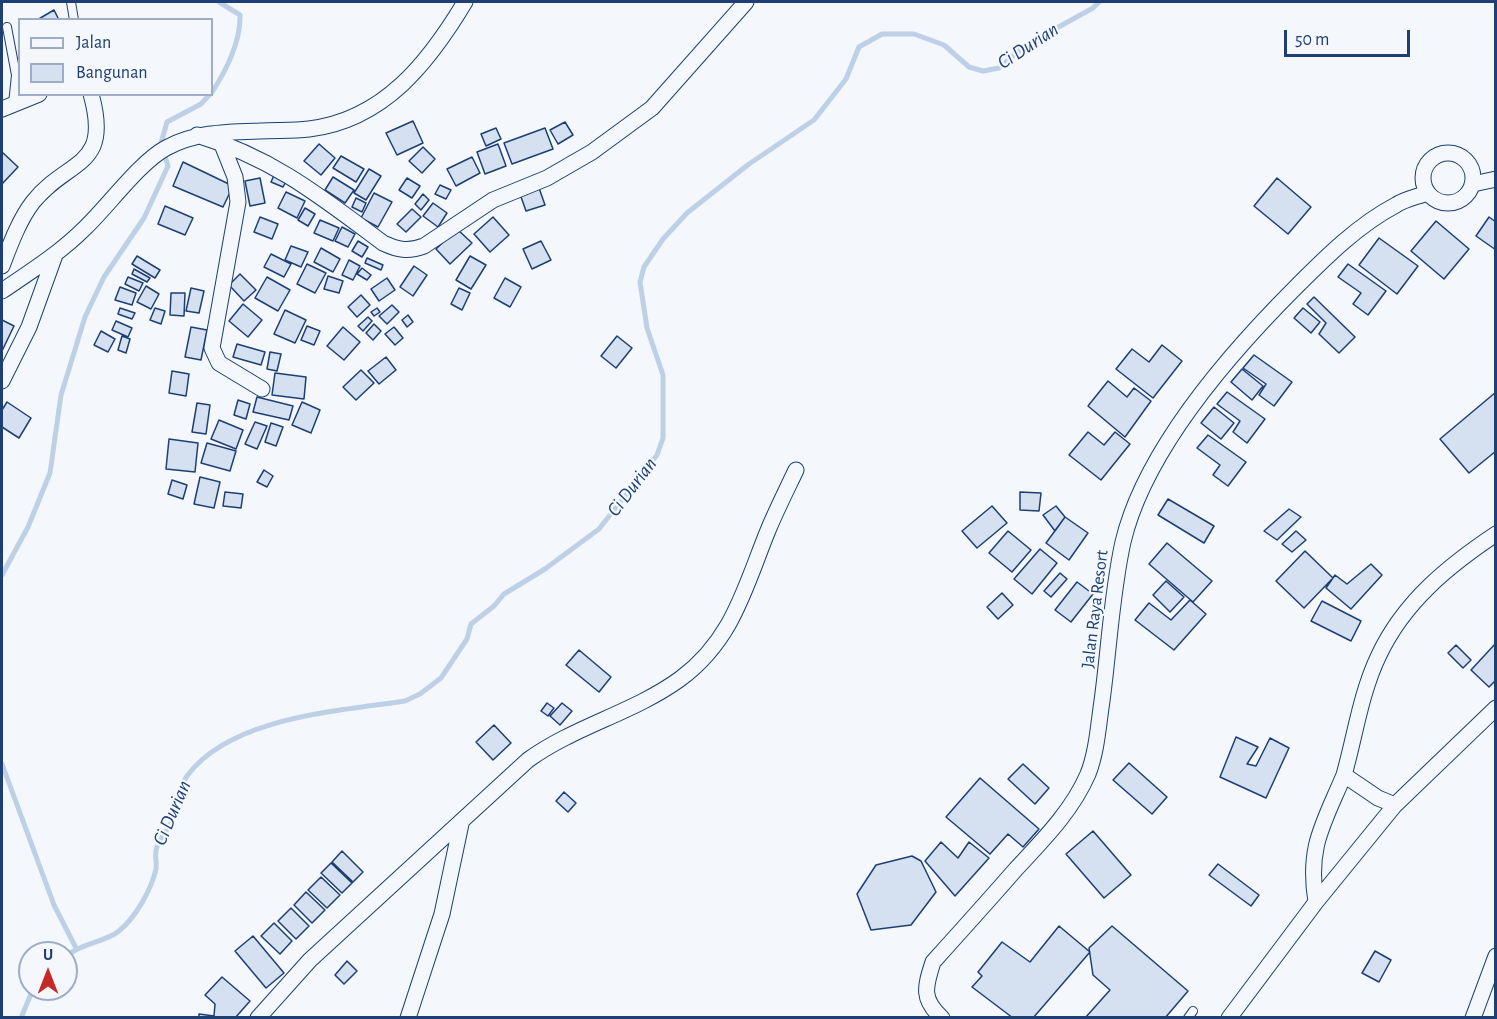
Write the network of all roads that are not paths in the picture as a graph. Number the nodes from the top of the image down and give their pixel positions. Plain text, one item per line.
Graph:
1 (71, 2) edge
2 (465, 2) edge
3 (746, 2) edge
4 (74, 18) edge
5 (7, 27) dead end
6 (34, 96) edge
7 (91, 96) edge
8 (7, 106) edge
9 (197, 135) junction
10 (221, 142) junction
11 (1496, 179) edge
12 (1473, 184) junction
13 (1427, 193) junction
14 (55, 255) junction
15 (2, 266) edge
16 (2, 291) edge
17 (2, 381) edge
18 (262, 389) dead end
19 (796, 470) dead end
20 (1496, 534) edge
21 (1496, 708) edge
22 (1344, 775) junction
23 (1395, 805) junction
24 (461, 824) junction
25 (1316, 902) junction
26 (1496, 956) edge
27 (258, 1017) edge
28 (408, 1017) edge
29 (942, 1017) edge
30 (1229, 1017) edge
31 (1473, 1017) edge

1 - 4 lane
2 - 9 street
3 - 10 street
5 - 8 lane
6 - 8 street
7 - 15 street
9 - 10 street
9 - 14 street
10 - 18 street
11 - 12 street
12 - 13 street
12 - 13 street
13 - 29 street, Jalan Raya Resort
14 - 16 street
14 - 17 street
19 - 24 street
20 - 22 street
21 - 23 street
22 - 23 street
22 - 25 street
23 - 25 street
24 - 27 street
24 - 28 street
25 - 30 street
26 - 31 street

